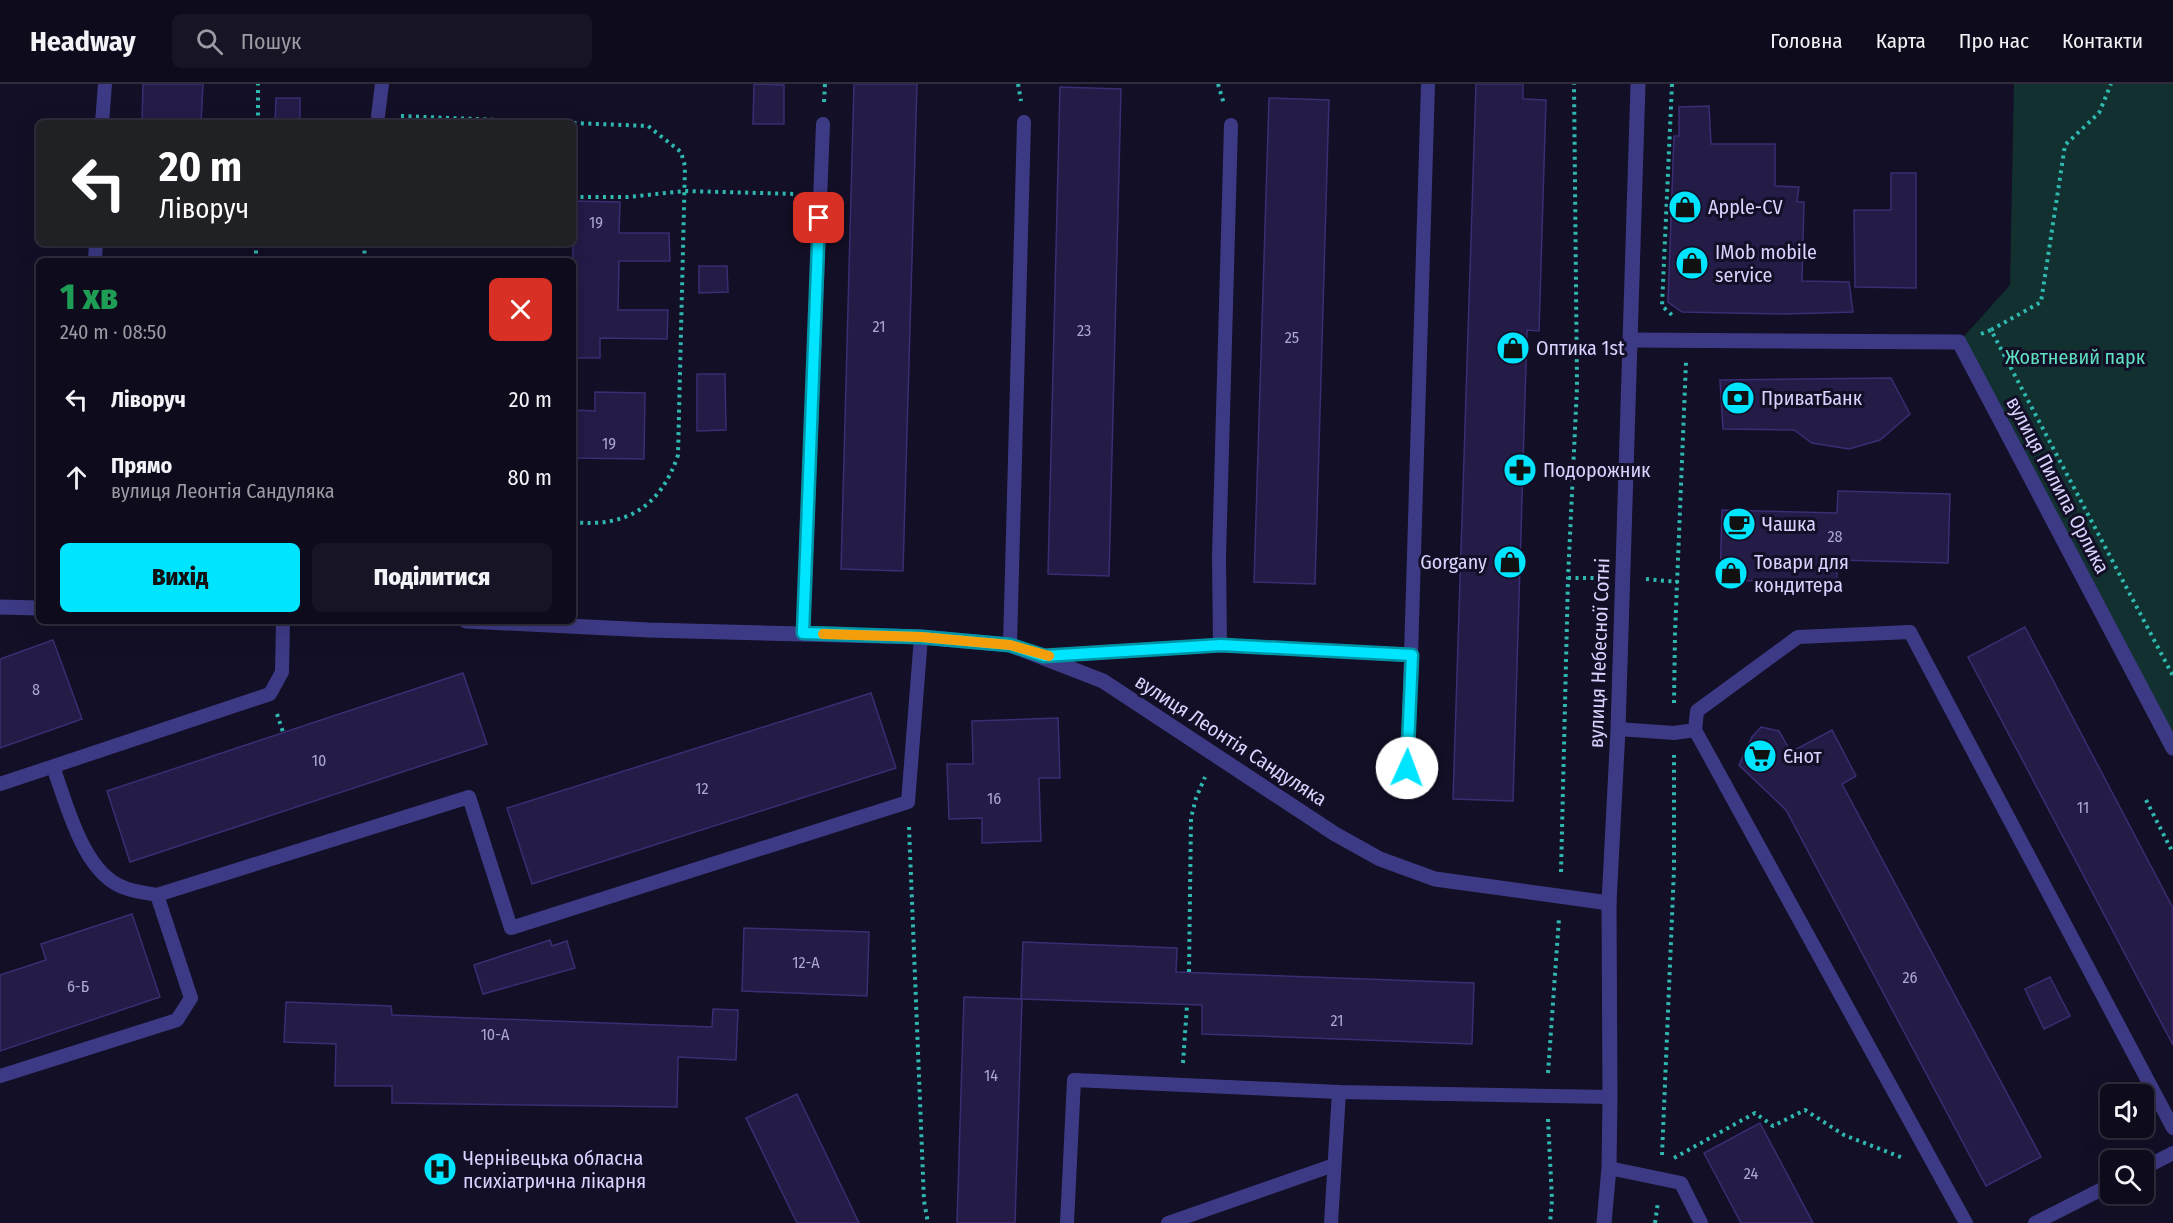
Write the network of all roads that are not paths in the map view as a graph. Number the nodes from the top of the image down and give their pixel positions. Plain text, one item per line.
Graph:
1 (105, 84) edge
2 (382, 84) edge
3 (1428, 84) edge
4 (1638, 84) edge
5 (378, 116) road end
6 (102, 120) edge
7 (1024, 122) dead end
8 (823, 124) dead end
9 (1231, 125) dead end
10 (1630, 340) junction
11 (0, 607) edge
12 (36, 609) edge
13 (284, 624) edge
14 (527, 624) edge
15 (803, 633) junction
16 (921, 637) junction
17 (1010, 645) junction
18 (1221, 645) junction
19 (1412, 655) junction
20 (1044, 656) junction
21 (1618, 729) junction
22 (1695, 730) junction
23 (2173, 748) edge
24 (53, 767) junction
25 (0, 784) edge
26 (1407, 790) dead end
27 (157, 895) junction
28 (1610, 903) junction
29 (0, 1076) edge
30 (1339, 1092) junction
31 (1610, 1097) junction
32 (2173, 1128) edge
33 (2173, 1153) edge
34 (2154, 1163) edge
35 (1334, 1165) junction
36 (1609, 1168) junction
37 (2100, 1190) edge
38 (1067, 1223) edge
39 (1168, 1223) edge
40 (1331, 1223) edge
41 (1604, 1223) edge
42 (1701, 1223) edge
43 (1966, 1223) edge
44 (2035, 1223) edge

1 - 6 lane
2 - 5 lane
3 - 19 lane
4 - 10 street, вулиця Небесної Сотні
7 - 17 lane
8 - 15 lane
9 - 18 lane
10 - 21 street, вулиця Небесної Сотні
10 - 23 street, вулиця Пилипа Орлика
11 - 12 street
13 - 24 lane
14 - 15 street, вулиця Леонтія Сандуляка
15 - 16 street, вулиця Леонтія Сандуляка
16 - 17 street, вулиця Леонтія Сандуляка
16 - 27 lane
17 - 20 street, вулиця Леонтія Сандуляка
18 - 19 lane
18 - 20 lane
19 - 26 lane
20 - 28 street, вулиця Леонтія Сандуляка
21 - 22 lane
21 - 28 street, вулиця Небесної Сотні
22 - 32 lane
22 - 43 lane
24 - 25 lane
24 - 27 lane
27 - 29 lane
28 - 31 street, вулиця Небесної Сотні
30 - 31 lane
30 - 35 lane
30 - 38 lane
31 - 36 street, вулиця Небесної Сотні
33 - 34 lane
35 - 39 lane
35 - 40 lane
36 - 41 street, вулиця Небесної Сотні
36 - 42 lane
37 - 44 lane

